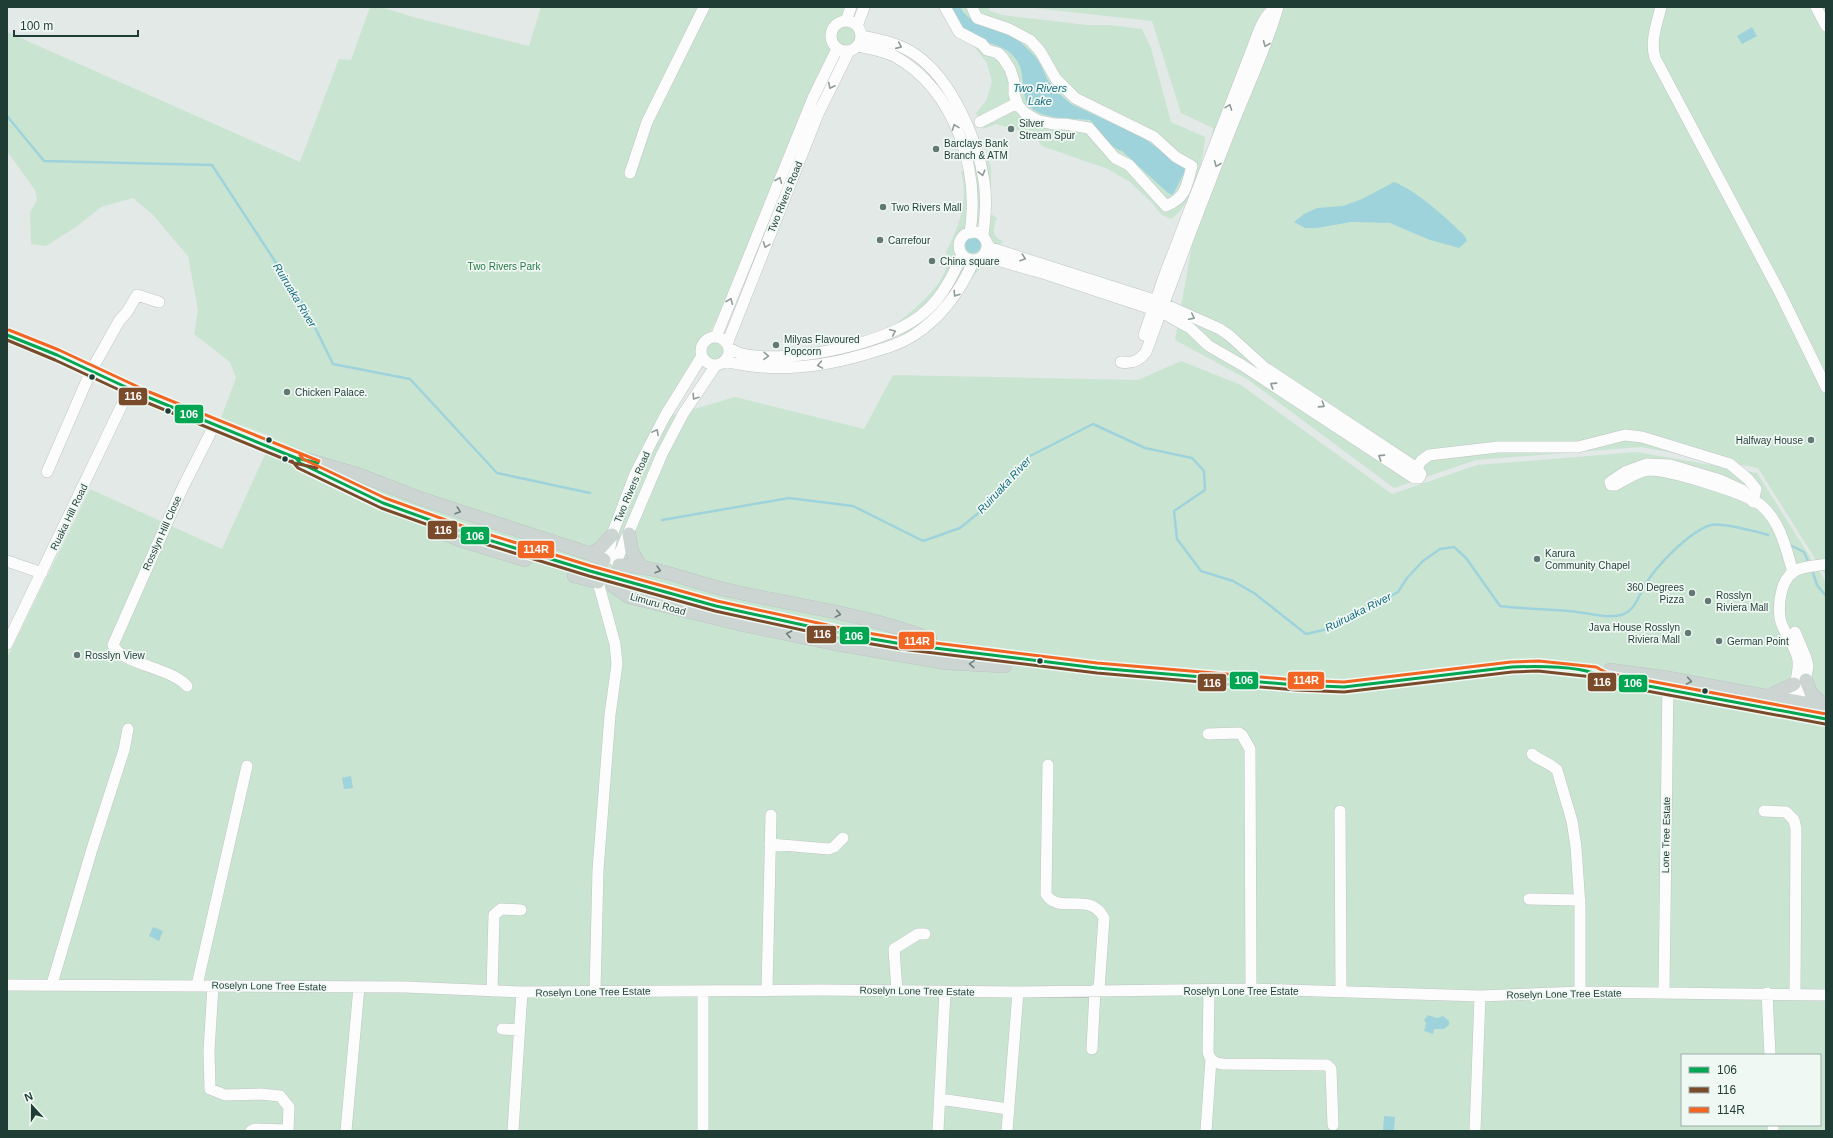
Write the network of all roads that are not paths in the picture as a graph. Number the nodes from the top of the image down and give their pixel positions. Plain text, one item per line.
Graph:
1 (704, 7) edge
2 (851, 7) edge
3 (864, 7) edge
4 (945, 7) edge
5 (972, 7) edge
6 (1277, 7) edge
7 (1660, 7) edge
8 (1816, 7) edge
9 (846, 21) junction
10 (1826, 26) edge
11 (856, 40) junction
12 (837, 49) junction
13 (1017, 103) junction
14 (980, 122) dead end
15 (630, 173) dead end
16 (970, 233) junction
17 (985, 240) junction
18 (962, 255) junction
19 (979, 258) junction
20 (742, 271) junction
21 (754, 275) junction
22 (159, 302) dead end
23 (1158, 307) junction
24 (7, 335) edge
25 (716, 337) junction
26 (728, 346) junction
27 (702, 356) junction
28 (720, 363) junction
29 (92, 371) junction
30 (1826, 387) edge
31 (130, 388) junction
32 (216, 424) junction
33 (299, 459) junction
34 (1417, 468) junction
35 (46, 472) dead end
36 (1753, 502) junction
37 (383, 503) junction
38 (617, 519) junction
39 (631, 528) junction
40 (612, 535) junction
41 (7, 561) edge
42 (603, 562) junction
43 (1826, 564) edge
44 (1793, 572) junction
45 (42, 573) junction
46 (639, 576) junction
47 (598, 582) junction
48 (613, 586) junction
49 (11, 628) edge
50 (7, 644) edge
51 (1038, 661) junction
52 (1109, 669) junction
53 (1800, 682) junction
54 (1667, 684) junction
55 (187, 686) dead end
56 (1768, 695) junction
57 (1796, 700) junction
58 (1826, 711) edge
59 (1794, 714) junction
60 (128, 729) dead end
61 (1208, 734) dead end
62 (1532, 754) dead end
63 (1048, 765) dead end
64 (248, 766) dead end
65 (1340, 811) dead end
66 (1764, 811) dead end
67 (771, 815) dead end
68 (843, 838) dead end
69 (770, 844) junction
70 (1528, 899) dead end
71 (1580, 900) junction
72 (521, 910) dead end
73 (925, 934) dead end
74 (7, 984) edge
75 (52, 984) junction
76 (197, 985) junction
77 (213, 986) junction
78 (359, 987) junction
79 (1251, 989) junction
80 (703, 990) junction
81 (767, 990) junction
82 (1097, 990) junction
83 (492, 991) junction
84 (595, 991) junction
85 (897, 991) junction
86 (1210, 991) junction
87 (1342, 991) junction
88 (522, 992) junction
89 (945, 992) junction
90 (1018, 992) junction
91 (1580, 992) junction
92 (1664, 992) junction
93 (1767, 994) junction
94 (1795, 994) junction
95 (1826, 995) edge
96 (1480, 996) junction
97 (502, 1029) dead end
98 (519, 1030) junction
99 (1092, 1049) dead end
100 (1770, 1054) edge
101 (1211, 1059) junction
102 (940, 1099) junction
103 (1008, 1109) junction
104 (1333, 1125) dead end
105 (288, 1130) edge
106 (251, 1131) edge
107 (346, 1131) edge
108 (513, 1131) edge
109 (703, 1131) edge
110 (938, 1131) edge
111 (1007, 1131) edge
112 (1206, 1131) edge
113 (1475, 1131) edge

1 - 15 street
2 - 9 street
3 - 11 street, Two Rivers Road
4 - 13 street
5 - 13 street
6 - 23 street
7 - 30 street
8 - 10 street
9 - 11 street
9 - 12 street
11 - 12 street
16 -> 11 street
11 -> 17 street
11 -> 21 street, Two Rivers Road
20 -> 12 street, Two Rivers Road
13 - 14 street
16 - 17 street
16 - 18 street
17 - 19 street
17 -> 23 street
18 - 19 street
26 -> 18 street
19 - 23 street
19 -> 28 street
20 - 21 street
25 -> 20 street, Two Rivers Road
21 - 26 street, Two Rivers Road
22 - 29 street
23 - 23 street
23 -> 34 street
34 -> 23 street
24 - 29 main road, Limuru Road
25 - 26 street
25 - 27 street
26 - 28 street
27 - 28 street
38 -> 27 street, Two Rivers Road
28 -> 39 street, Two Rivers Road
29 - 31 main road, Limuru Road
29 - 35 street
31 - 32 main road, Limuru Road
31 - 45 street, Ruaka Hill Road
32 - 33 main road, Limuru Road
32 - 55 street, Rosslyn Hill Close
33 - 37 main road, Limuru Road
33 -> 42 main road, Limuru Road
34 - 36 street
36 - 36 street
36 - 44 street
37 - 42 main road, Limuru Road
37 - 47 main road, Limuru Road
38 - 39 street
38 - 40 street, Two Rivers Road
39 - 42 street, Two Rivers Road
39 - 46 main road
40 - 42 street, Two Rivers Road
40 - 42 main road
41 - 45 street
42 - 46 main road, Limuru Road, bridge
42 - 46 main road, Limuru Road
42 - 47 main road
42 - 48 main road
43 - 44 street
44 - 53 street
45 - 49 street, Ruaka Hill Road
46 -> 51 main road, Limuru Road
46 - 51 main road, Limuru Road
47 - 48 main road
47 - 84 street
52 -> 48 main road, Limuru Road
49 - 50 street, Ruaka Hill Road
51 - 52 main road, Limuru Road
52 - 54 main road, Limuru Road
53 - 56 main road
53 - 57 street
53 - 58 main road
54 -> 56 main road, Limuru Road
54 - 59 main road, Limuru Road
54 - 92 street, Lone Tree Estate
56 - 57 main road, Limuru Road
57 - 58 main road, Limuru Road
57 - 59 street
58 - 59 main road, Limuru Road
60 - 75 street
61 - 79 street
62 - 71 street
63 - 82 street
64 - 76 street
65 - 87 street
66 - 94 street
67 - 69 street
68 - 69 street
69 - 81 street
70 - 71 street
71 - 91 street
72 - 83 street
73 - 85 street
74 - 75 street, Roselyn Lone Tree Estate
75 - 76 street, Roselyn Lone Tree Estate
76 - 77 street, Roselyn Lone Tree Estate
77 - 78 street, Roselyn Lone Tree Estate
77 - 105 street
78 - 83 street, Roselyn Lone Tree Estate
78 - 107 street
79 - 86 street, Roselyn Lone Tree Estate
79 - 87 street, Roselyn Lone Tree Estate
80 - 81 street, Roselyn Lone Tree Estate
80 - 84 street, Roselyn Lone Tree Estate
80 - 109 street
81 - 85 street, Roselyn Lone Tree Estate
82 - 86 street, Roselyn Lone Tree Estate
82 - 90 street, Roselyn Lone Tree Estate
82 - 99 street
83 - 88 street, Roselyn Lone Tree Estate
84 - 88 street, Roselyn Lone Tree Estate
85 - 89 street, Roselyn Lone Tree Estate
86 - 101 street
87 - 96 street, Roselyn Lone Tree Estate
88 - 98 street
89 - 90 street, Roselyn Lone Tree Estate
89 - 102 street
90 - 103 street
91 - 92 street, Roselyn Lone Tree Estate
91 - 96 street, Roselyn Lone Tree Estate
92 - 93 street, Roselyn Lone Tree Estate
93 - 94 street, Roselyn Lone Tree Estate
93 - 100 street
94 - 95 street, Roselyn Lone Tree Estate
96 - 113 street
97 - 98 street
98 - 108 street
101 - 104 street
101 - 112 street
102 - 103 street
102 - 110 street
103 - 111 street
105 - 106 street

